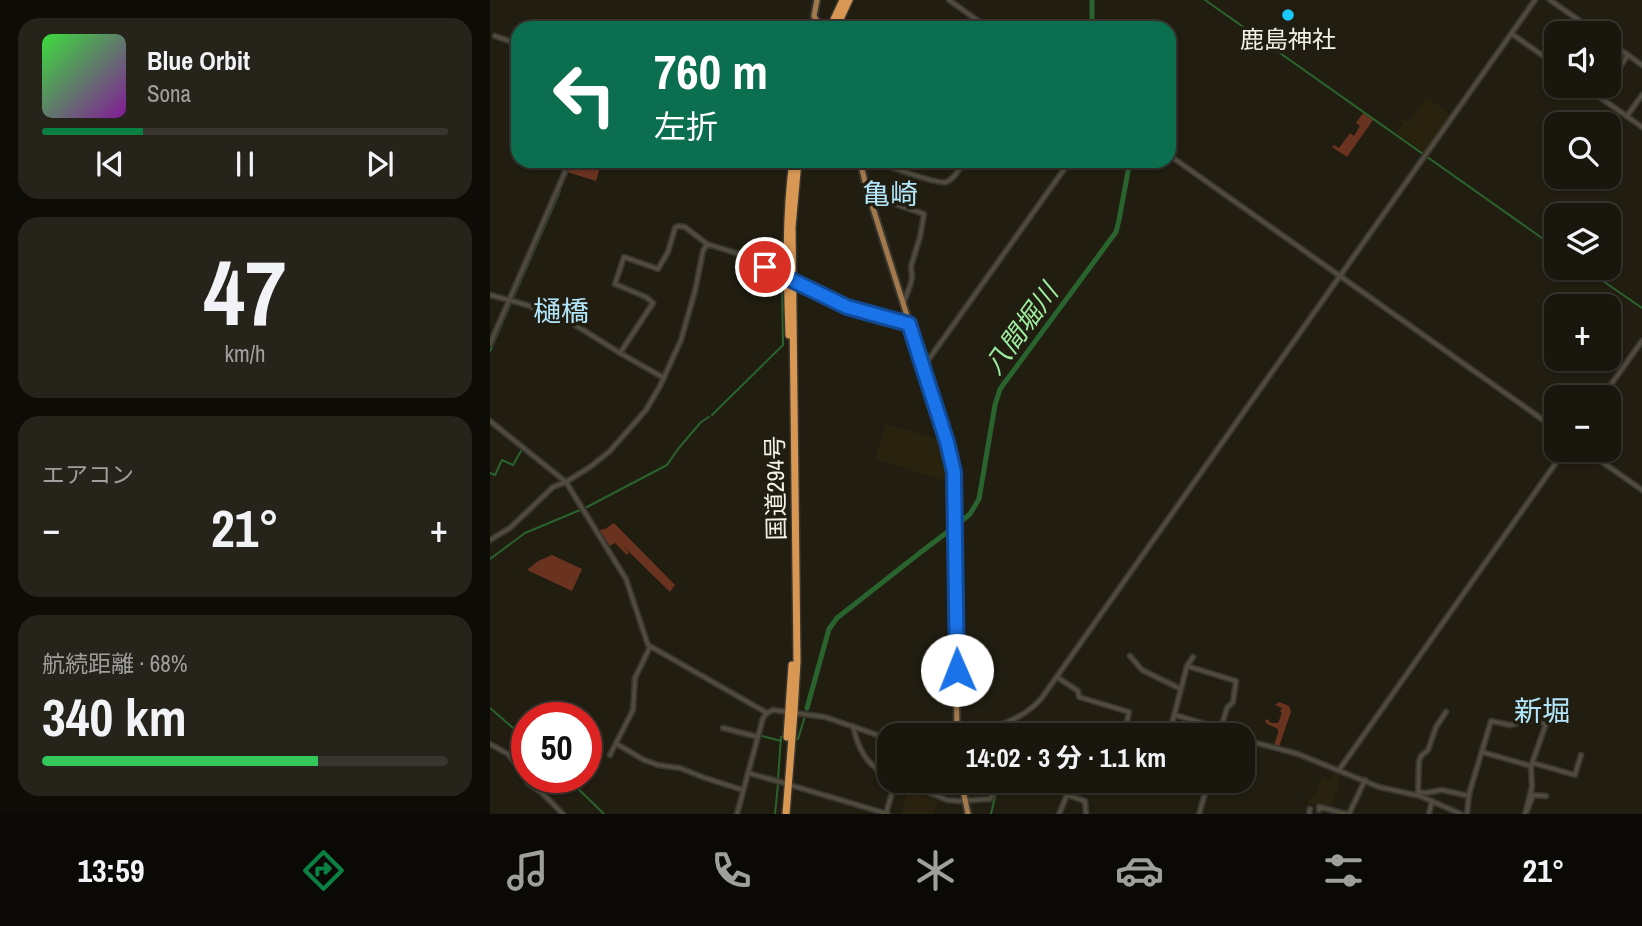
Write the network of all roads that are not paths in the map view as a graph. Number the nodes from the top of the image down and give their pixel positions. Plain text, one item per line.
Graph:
1 (817, 0) edge
2 (843, 0) edge
3 (849, 0) edge
4 (949, 0) edge
5 (1535, 0) edge
6 (1550, 0) edge
7 (817, 21) edge
8 (833, 21) edge
9 (839, 21) edge
10 (978, 21) edge
11 (1580, 21) edge
12 (1511, 34) junction
13 (495, 36) dead end
14 (511, 42) edge
15 (1621, 50) edge
16 (1628, 55) junction
17 (1544, 57) edge
18 (1642, 65) edge
19 (1621, 66) edge
20 (1642, 95) edge
21 (1601, 98) edge
22 (1627, 116) junction
23 (1642, 127) edge
24 (1176, 160) edge
25 (796, 168) edge
26 (862, 168) edge
27 (896, 168) edge
28 (960, 168) edge
29 (1065, 168) edge
30 (565, 173) dead end
31 (869, 195) junction
32 (707, 244) junction
33 (1340, 276) junction
34 (790, 278) junction
35 (490, 295) edge
36 (511, 300) junction
37 (903, 303) junction
38 (909, 324) junction
39 (1642, 341) edge
40 (490, 344) edge
41 (620, 353) junction
42 (923, 368) junction
43 (664, 378) junction
44 (1611, 385) edge
45 (1544, 420) edge
46 (490, 421) edge
47 (1557, 462) edge
48 (1602, 462) edge
49 (566, 482) junction
50 (1642, 490) edge
51 (490, 540) edge
52 (650, 647) junction
53 (1130, 656) dead end
54 (1193, 657) dead end
55 (1187, 666) junction
56 (1057, 677) junction
57 (1181, 689) junction
58 (792, 711) junction
59 (1446, 712) dead end
60 (767, 713) junction
61 (1175, 715) junction
62 (1009, 722) joint
63 (959, 723) edge
64 (1005, 723) edge
65 (1127, 723) edge
66 (1173, 723) edge
67 (1203, 723) edge
68 (1222, 723) edge
69 (853, 726) junction
70 (723, 728) dead end
71 (877, 735) edge
72 (758, 737) junction
73 (1255, 742) edge
74 (490, 744) edge
75 (617, 744) junction
76 (1482, 752) junction
77 (610, 755) dead end
78 (1581, 755) dead end
79 (1532, 764) junction
80 (877, 769) edge
81 (1339, 770) junction
82 (748, 773) junction
83 (1365, 780) junction
84 (786, 784) junction
85 (743, 790) junction
86 (893, 793) edge
87 (930, 793) edge
88 (964, 793) edge
89 (994, 793) edge
90 (1205, 793) edge
91 (1418, 793) junction
92 (1469, 796) junction
93 (1546, 796) dead end
94 (965, 800) junction
95 (1432, 801) junction
96 (1319, 810) dead end
97 (1452, 812) edge
98 (1525, 813) edge
99 (563, 814) edge
100 (737, 814) edge
101 (784, 814) edge
102 (887, 814) edge
103 (968, 814) edge
104 (1059, 814) edge
105 (1086, 814) edge
106 (1199, 814) edge
107 (1348, 814) edge
108 (1429, 814) edge
109 (1461, 814) edge
110 (1466, 814) edge

1 - 7 main road
2 - 8 highway
3 - 9 highway
4 - 10 street
5 - 12 street
6 - 11 street
12 - 17 street
12 - 33 street
13 - 14 street
15 - 16 street
16 - 18 street
16 - 19 street
20 - 22 street
21 - 22 street
22 - 23 street
24 - 33 street
25 - 34 highway, 国道294号
26 - 31 main road
27 - 28 street
29 - 42 street
30 - 36 street
31 - 37 main road
31 - 37 street
32 - 34 street
32 - 41 street
32 - 43 street
33 - 45 street
33 - 56 street
34 - 38 street
34 - 58 highway, 国道294号
35 - 36 street
36 - 40 street
36 - 41 street
37 - 38 main road
38 - 42 main road
39 - 44 street
41 - 43 street
42 - 63 main road
43 - 49 street
46 - 49 street
47 - 81 street
48 - 50 street
49 - 51 street
49 - 52 street
52 - 60 street
52 - 75 street
53 - 57 street
54 - 55 street
55 - 57 street
55 - 68 street
56 - 62 street
56 - 65 street
57 - 61 street
58 - 60 street
58 - 69 street
58 - 84 highway, 国道294号
59 - 91 street
60 - 72 street
61 - 66 street
61 - 67 street
62 - 64 street
69 - 71 street
69 - 80 street
70 - 72 street
72 - 82 street
73 - 81 street
74 - 99 street
75 - 77 street
75 - 85 street
76 - 79 street
76 - 79 street
76 - 92 street
78 - 79 street
79 - 98 street
81 - 83 street
82 - 84 street
82 - 85 street
83 - 91 street
83 - 107 street
84 - 101 highway, 国道294号
84 - 102 street
85 - 100 street
86 - 102 street
87 - 94 street
88 - 94 main road
89 - 94 street
90 - 106 street
91 - 92 street
91 - 95 street
92 - 110 street
93 - 98 street
94 - 103 main road
95 - 97 street
95 - 108 street
96 - 107 street
97 - 109 street
104 - 105 street

